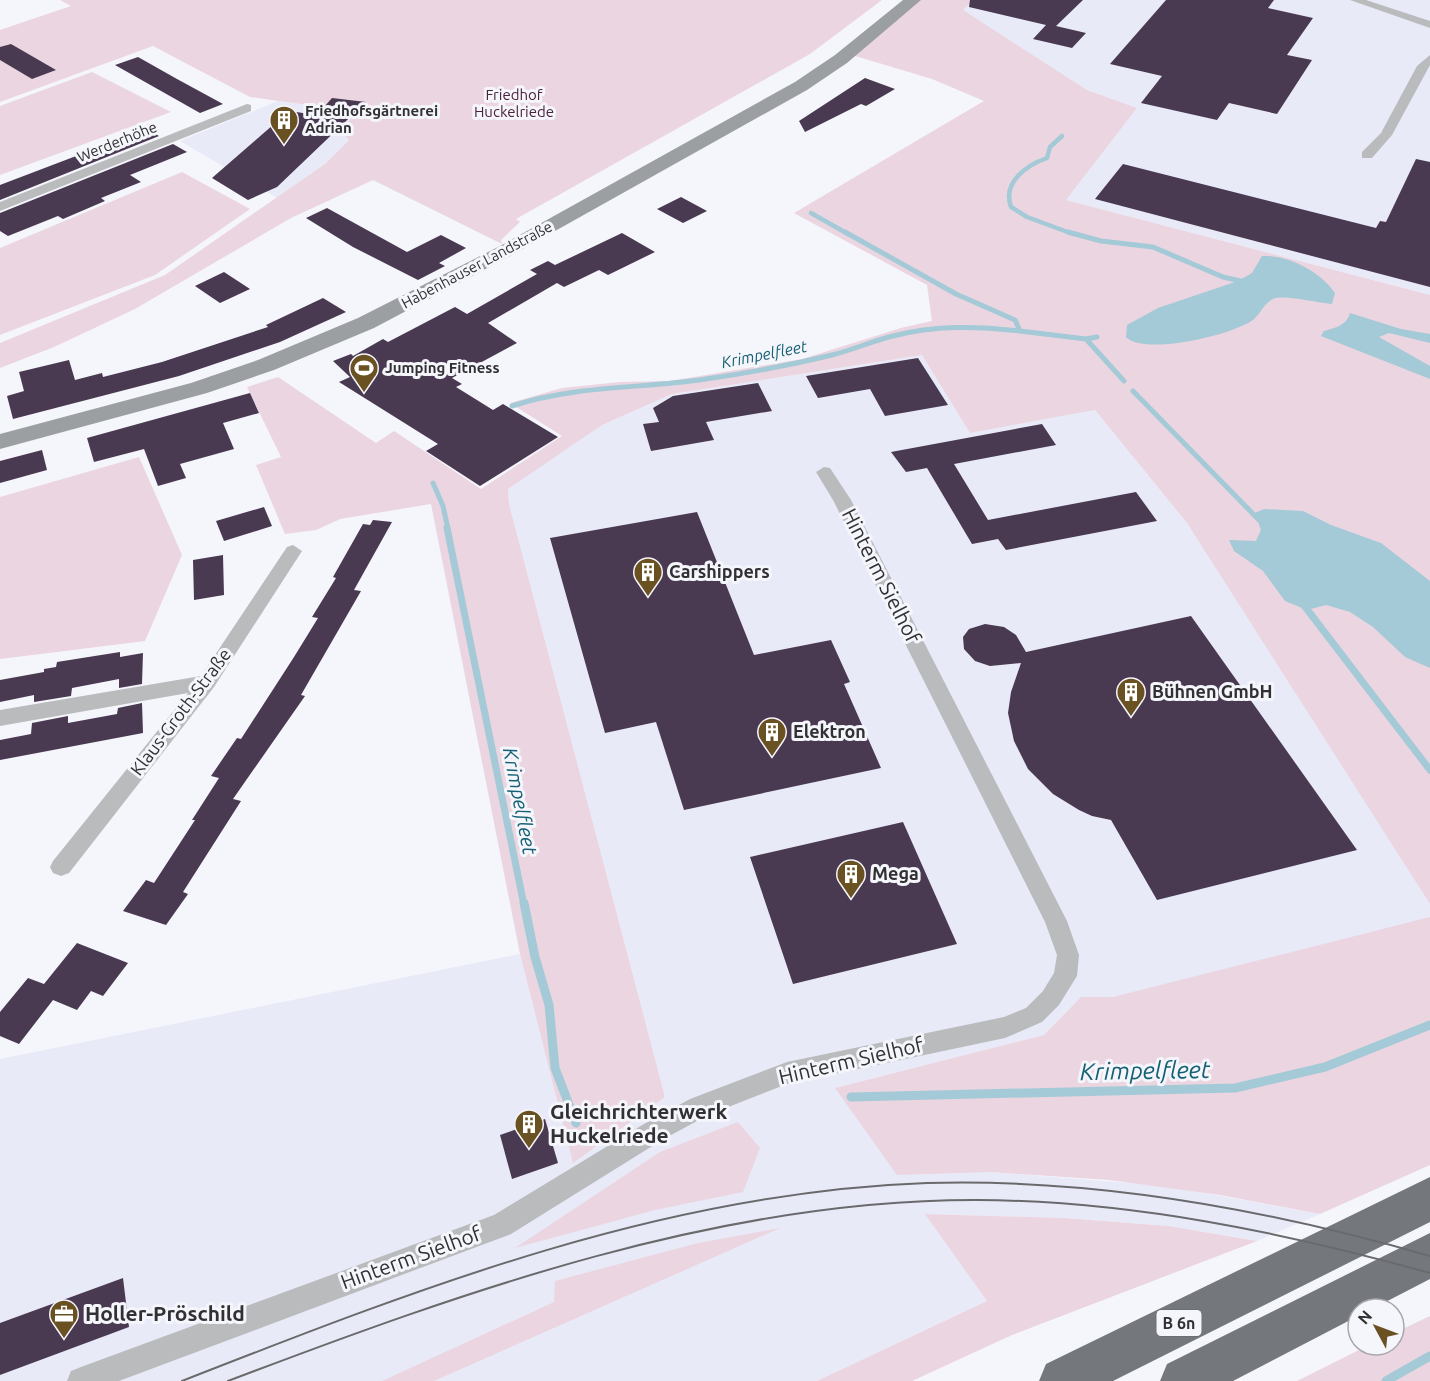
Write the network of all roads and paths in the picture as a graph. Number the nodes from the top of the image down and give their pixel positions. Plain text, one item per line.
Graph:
1 (913, 0) edge
2 (1355, 0) edge
3 (1430, 25) edge
4 (1430, 58) edge
5 (247, 108) dead end
6 (1367, 155) dead end
7 (0, 207) edge
8 (0, 442) edge
9 (824, 472) dead end
10 (293, 551) dead end
11 (207, 682) junction
12 (0, 718) edge
13 (61, 867) dead end
14 (1430, 1199) edge
15 (1430, 1255) edge
16 (81, 1381) edge
17 (1064, 1381) edge
18 (1184, 1381) edge

1 - 8 street, Habenhauser Landstraße
2 - 3 street
4 - 6 street
5 - 7 street, Werderhöhe
9 - 16 street, Hinterm Sielhof
10 - 11 street, Klaus-Groth-Straße
11 - 12 street
11 - 13 street, Klaus-Groth-Straße
14 - 17 highway, B 6n
15 - 18 highway

